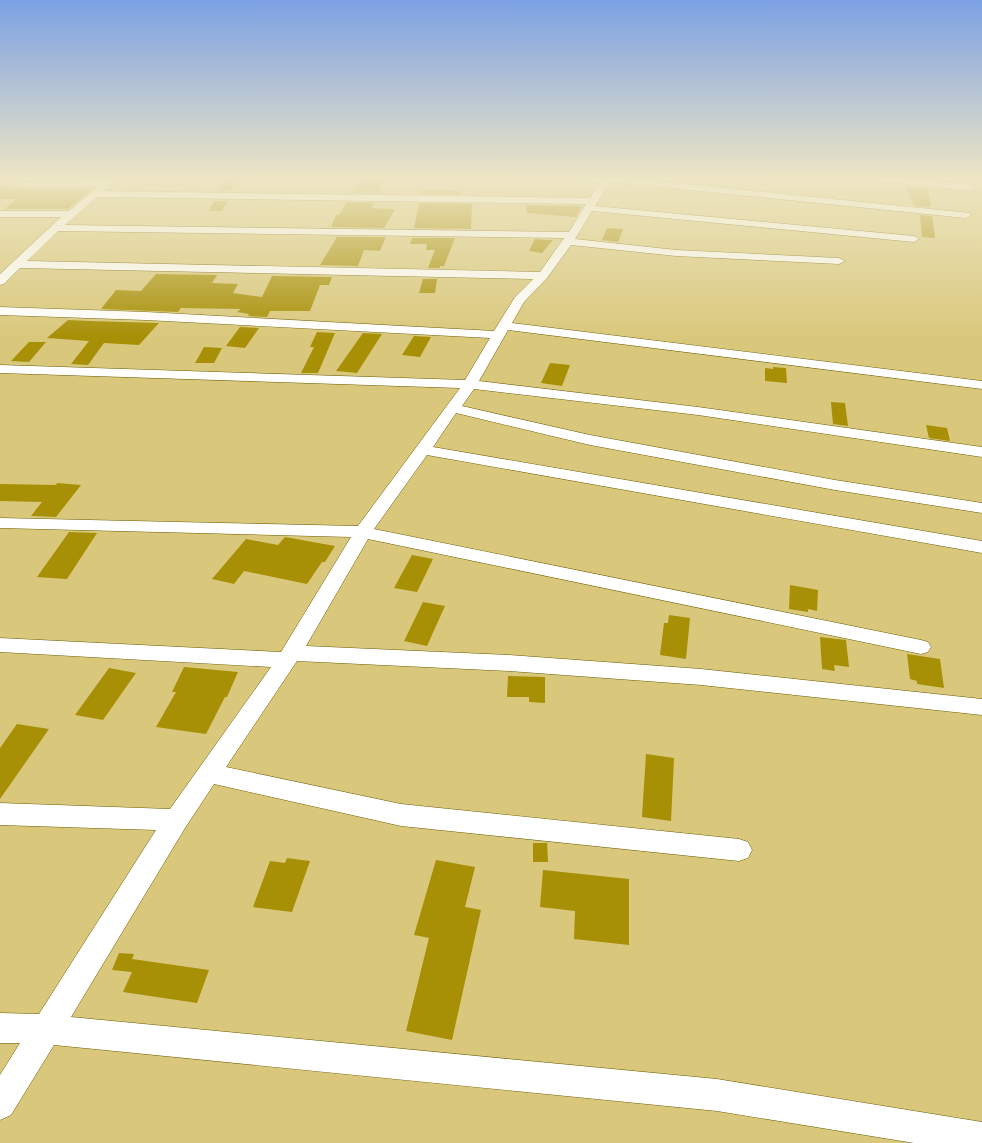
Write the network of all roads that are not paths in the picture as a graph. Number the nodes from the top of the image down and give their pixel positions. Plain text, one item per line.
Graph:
1 (53, 230) edge
2 (176, 230) edge
3 (575, 230) edge
4 (834, 230) edge
5 (570, 238) junction
6 (914, 239) dead end
7 (839, 261) dead end
8 (16, 264) junction
9 (543, 276) junction
10 (0, 281) edge
11 (0, 310) edge
12 (501, 331) junction
13 (0, 369) edge
14 (470, 384) junction
15 (982, 385) edge
16 (452, 408) junction
17 (424, 450) junction
18 (982, 452) edge
19 (982, 508) edge
20 (0, 523) edge
21 (363, 532) junction
22 (982, 547) edge
23 (0, 645) edge
24 (921, 647) dead end
25 (289, 657) junction
26 (982, 707) edge
27 (209, 773) junction
28 (0, 814) edge
29 (176, 820) junction
30 (739, 850) dead end
31 (0, 1028) edge
32 (45, 1029) junction
33 (0, 1104) edge
34 (982, 1138) edge

1 - 8 street
2 - 5 street
3 - 5 street
4 - 6 street
5 - 7 street
5 - 9 street
8 - 9 street
8 - 10 street
9 - 12 street
11 - 12 street
12 - 14 street
12 - 15 street
13 - 14 street
14 - 16 street
14 - 18 street
16 - 17 street
16 - 19 street
17 - 21 street
17 - 22 street
20 - 21 street
21 - 24 street
21 - 25 street
23 - 25 street
25 - 26 street
25 - 27 street
27 - 29 street
27 - 30 street
28 - 29 street
29 - 32 street
31 - 32 street
32 - 33 street
32 - 34 street

